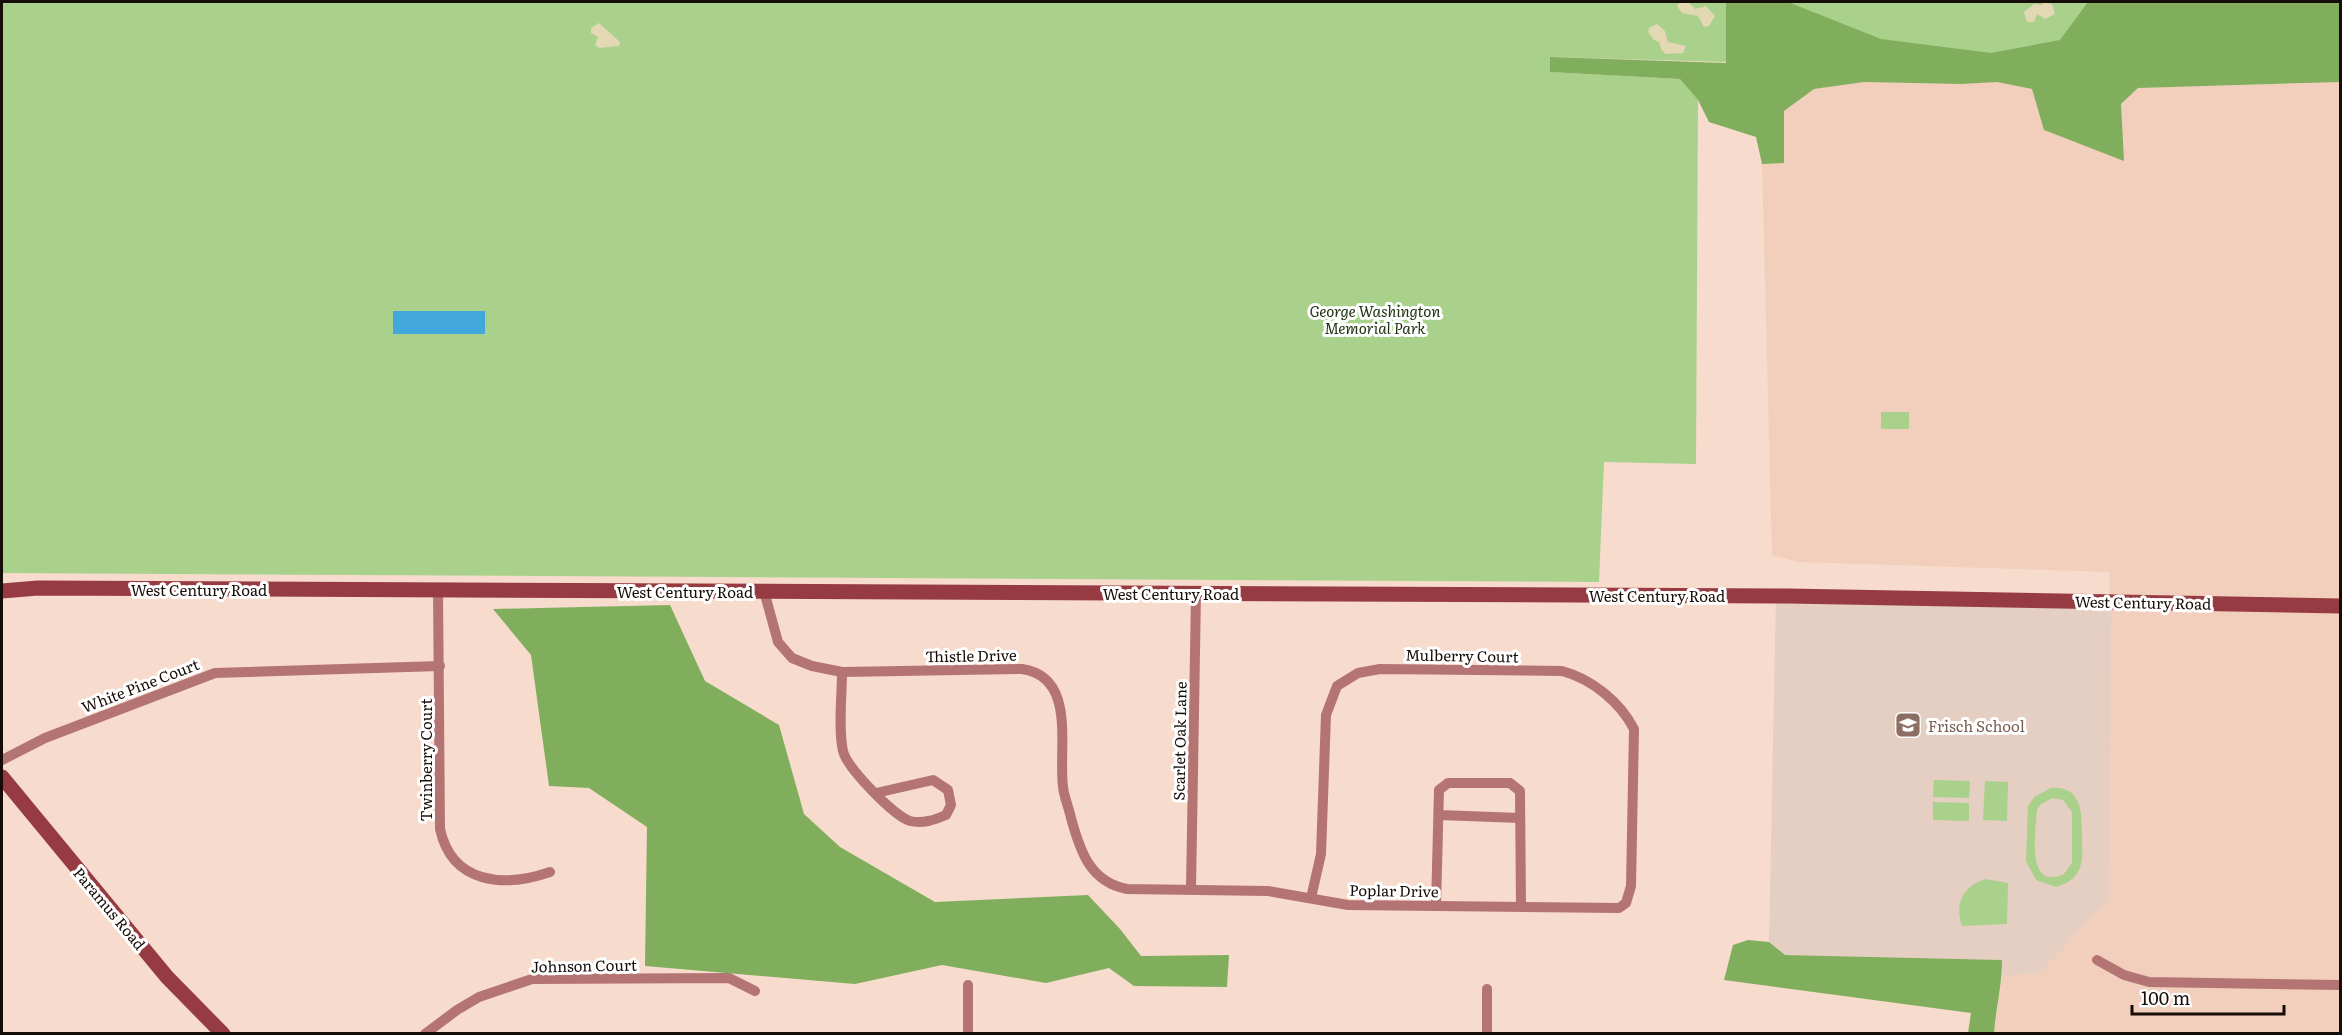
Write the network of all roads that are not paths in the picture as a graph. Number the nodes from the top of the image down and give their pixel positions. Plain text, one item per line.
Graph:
1 (438, 590) junction
2 (2, 591) edge
3 (764, 591) junction
4 (1196, 593) junction
5 (2340, 606) edge
6 (440, 666) junction
7 (842, 672) junction
8 (2, 760) edge
9 (2, 777) edge
10 (876, 793) junction
11 (1438, 815) junction
12 (1520, 818) junction
13 (1080, 850) joint
14 (550, 872) dead end
15 (1631, 879) joint
16 (1191, 889) junction
17 (1311, 898) junction
18 (1436, 906) junction
19 (1521, 907) junction
20 (2097, 960) dead end
21 (968, 985) dead end
22 (2340, 985) edge
23 (1487, 989) dead end
24 (755, 992) dead end
25 (223, 1034) edge
26 (425, 1034) edge
27 (968, 1034) edge
28 (1486, 1034) edge

1 - 2 main road, West Century Road
1 - 3 main road, West Century Road
1 - 6 street, Twinberry Court
3 - 4 main road, West Century Road
3 - 7 street, Thistle Drive
4 - 5 main road, West Century Road
4 - 16 street, Scarlet Oak Lane
6 - 8 street, White Pine Court
6 - 14 street, Twinberry Court
7 - 10 street
7 - 13 street, Thistle Drive
9 - 25 main road, Paramus Road
10 - 10 street
11 - 12 street
11 - 12 street
11 - 18 street
12 - 19 street
13 - 16 street, Poplar Drive
15 - 17 street, Mulberry Court
15 - 19 street, Poplar Drive
16 - 17 street, Poplar Drive
17 - 18 street, Poplar Drive
18 - 19 street, Poplar Drive
20 - 22 street
21 - 27 street
23 - 28 street
24 - 26 street, Johnson Court

